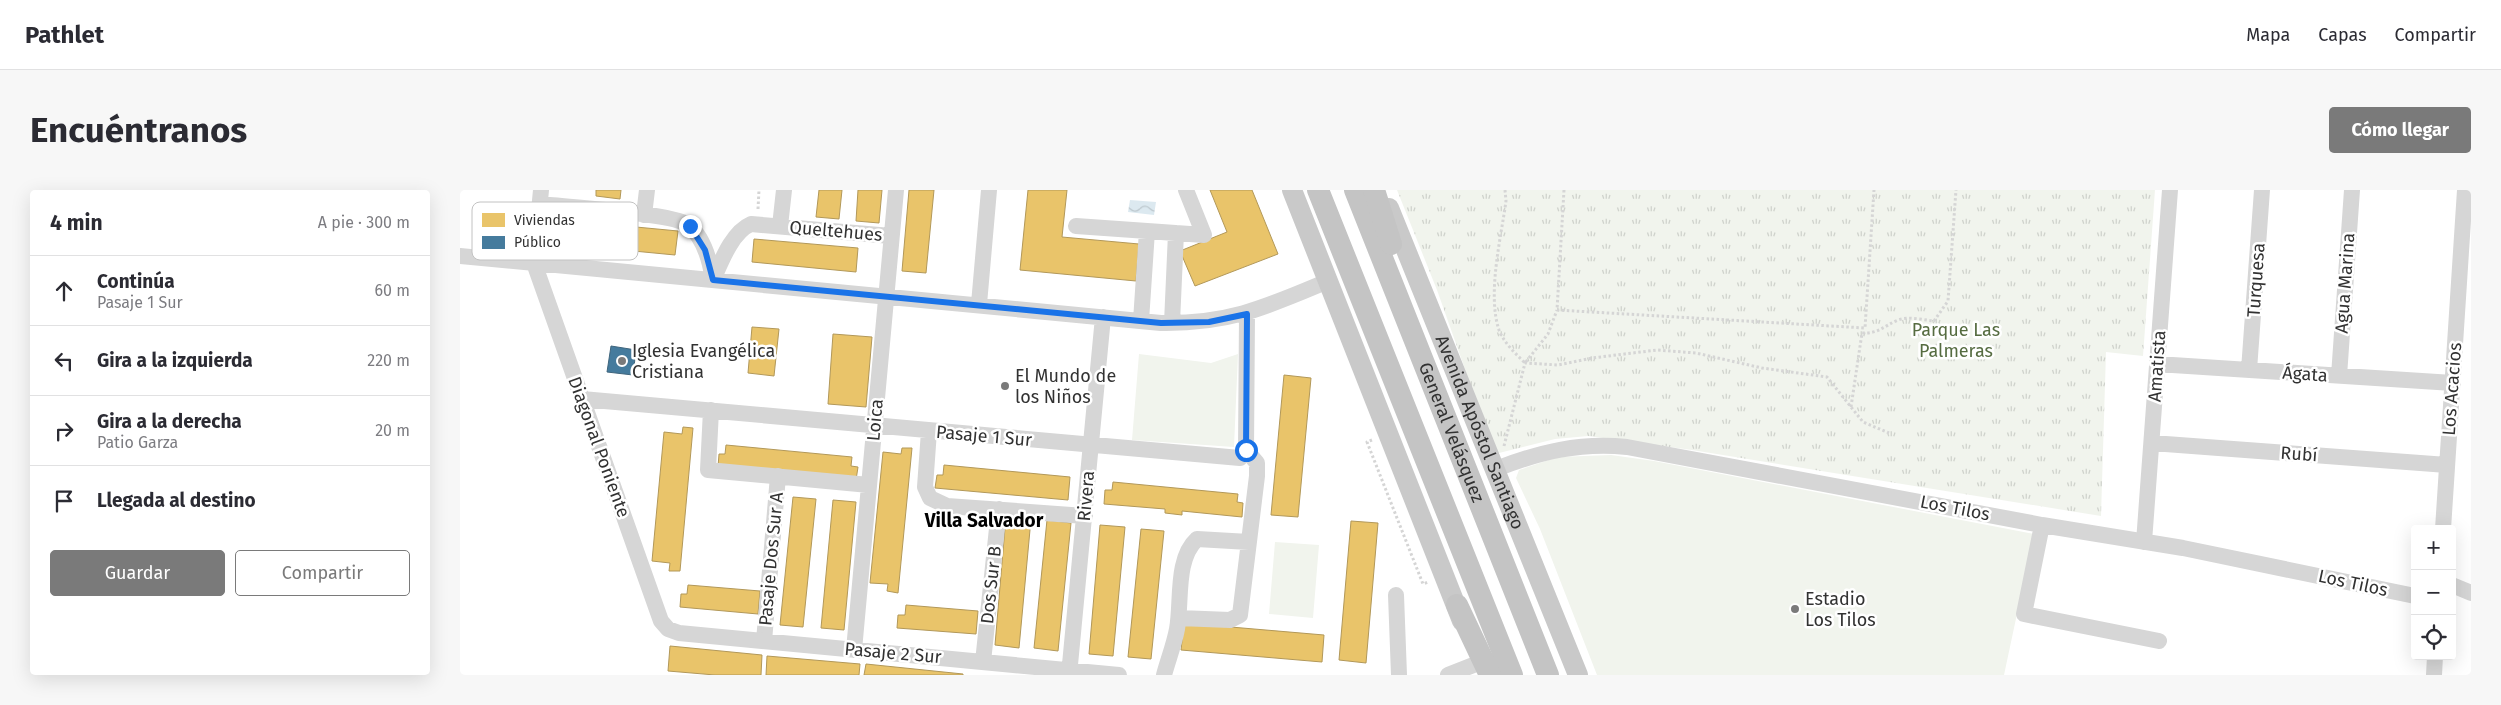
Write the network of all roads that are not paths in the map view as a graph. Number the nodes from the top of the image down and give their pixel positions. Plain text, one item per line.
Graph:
1 (647, 190) edge
2 (784, 190) edge
3 (896, 190) edge
4 (989, 190) edge
5 (1186, 190) edge
6 (1292, 190) edge
7 (1318, 190) edge
8 (1355, 190) edge
9 (1374, 190) edge
10 (1381, 190) edge
11 (2170, 190) edge
12 (2262, 190) edge
13 (2352, 190) edge
14 (2465, 190) edge
15 (541, 197) edge
16 (570, 202) edge
17 (638, 214) edge
18 (644, 215) junction
19 (780, 226) junction
20 (1076, 226) dead end
21 (1147, 231) junction
22 (1176, 233) junction
23 (891, 236) junction
24 (502, 260) edge
25 (534, 260) edge
26 (534, 263) junction
27 (2466, 264) edge
28 (713, 280) junction
29 (1328, 281) junction
30 (886, 296) junction
31 (979, 304) junction
32 (1247, 314) junction
33 (1103, 317) junction
34 (1141, 321) junction
35 (1172, 323) junction
36 (2157, 364) junction
37 (2250, 370) junction
38 (2339, 376) junction
39 (2453, 383) junction
40 (582, 399) junction
41 (1440, 405) junction
42 (711, 410) junction
43 (874, 426) junction
44 (929, 431) junction
45 (2152, 443) junction
46 (1091, 446) junction
47 (1246, 450) junction
48 (1499, 460) junction
49 (2447, 465) junction
50 (778, 476) junction
51 (869, 485) junction
52 (999, 509) junction
53 (1084, 516) junction
54 (2042, 524) junction
55 (2443, 525) edge
56 (1249, 542) junction
57 (2144, 542) junction
58 (2456, 586) edge
59 (2471, 592) edge
60 (2411, 595) edge
61 (1396, 596) dead end
62 (1457, 606) joint
63 (1179, 618) junction
64 (668, 629) joint
65 (2159, 640) dead end
66 (764, 641) junction
67 (854, 650) junction
68 (2435, 660) edge
69 (983, 662) junction
70 (1482, 671) edge
71 (1070, 673) edge
72 (1119, 675) edge
73 (1164, 675) edge
74 (1399, 675) edge
75 (1448, 675) edge
76 (1512, 675) edge
77 (1548, 675) edge
78 (1578, 675) edge
79 (2434, 675) edge

1 - 18 street
2 - 19 street, Queltehues
3 - 23 street, Loica
4 - 31 street
5 - 22 street
6 - 29 main road
7 - 76 highway, General Velásquez
8 - 41 highway, General Velásquez
9 - 41 highway
10 - 48 main road, Avenida Apóstol Santiago
11 - 36 street, Amatista
12 - 37 street, Turquesa
13 - 38 street, Agua Marina
14 - 27 street, Los Acacios
15 - 16 street
17 - 18 street
18 - 28 street
19 - 23 street, Queltehues
19 - 28 street, Queltehues
20 - 21 street
21 - 22 street
21 - 34 street
22 - 35 street
23 - 30 street, Loica
24 - 26 street
25 - 26 street
26 - 28 street
26 - 40 street, Diagonal Poniente
27 - 39 street, Los Acacios
28 - 30 street
29 - 32 street
29 - 62 main road
30 - 31 street
30 - 43 street, Loica
31 - 33 street
32 - 35 street
32 - 47 street
33 - 34 street
33 - 46 street, Rivera
34 - 35 street
36 - 37 street, Ágata
36 - 45 street, Amatista
37 - 38 street, Ágata
38 - 39 street, Ágata
39 - 49 street, Los Acacios
40 - 42 street, Pasaje 1 Sur
40 - 64 street, Diagonal Poniente
41 - 77 highway, General Velásquez
42 - 43 street, Pasaje 1 Sur
42 - 50 street
43 - 44 street, Pasaje 1 Sur
43 - 51 street, Loica
44 - 46 street, Pasaje 1 Sur
44 - 52 street
45 - 49 street, Rubí
45 - 57 street, Amatista
46 - 47 street, Pasaje 1 Sur
46 - 53 street, Rivera
47 - 56 street
48 - 54 street, Los Tilos
48 - 78 main road, Avenida Apóstol Santiago
49 - 55 street, Los Acacios
50 - 51 street
50 - 66 street, Pasaje Dos Sur A
51 - 67 street, Loica
52 - 53 street
52 - 69 street, Dos Sur B
53 - 71 street, Rivera
54 - 57 street, Los Tilos
54 - 65 street
56 - 63 street
56 - 63 street
57 - 60 street, Los Tilos
58 - 59 street
61 - 74 street
62 - 70 highway
63 - 73 street
64 - 66 street, Pasaje 2 Sur
66 - 67 street, Pasaje 2 Sur
67 - 69 street, Pasaje 2 Sur
68 - 79 street
69 - 71 street, Pasaje 2 Sur
70 - 75 street
71 - 72 street, Pasaje 2 Sur

